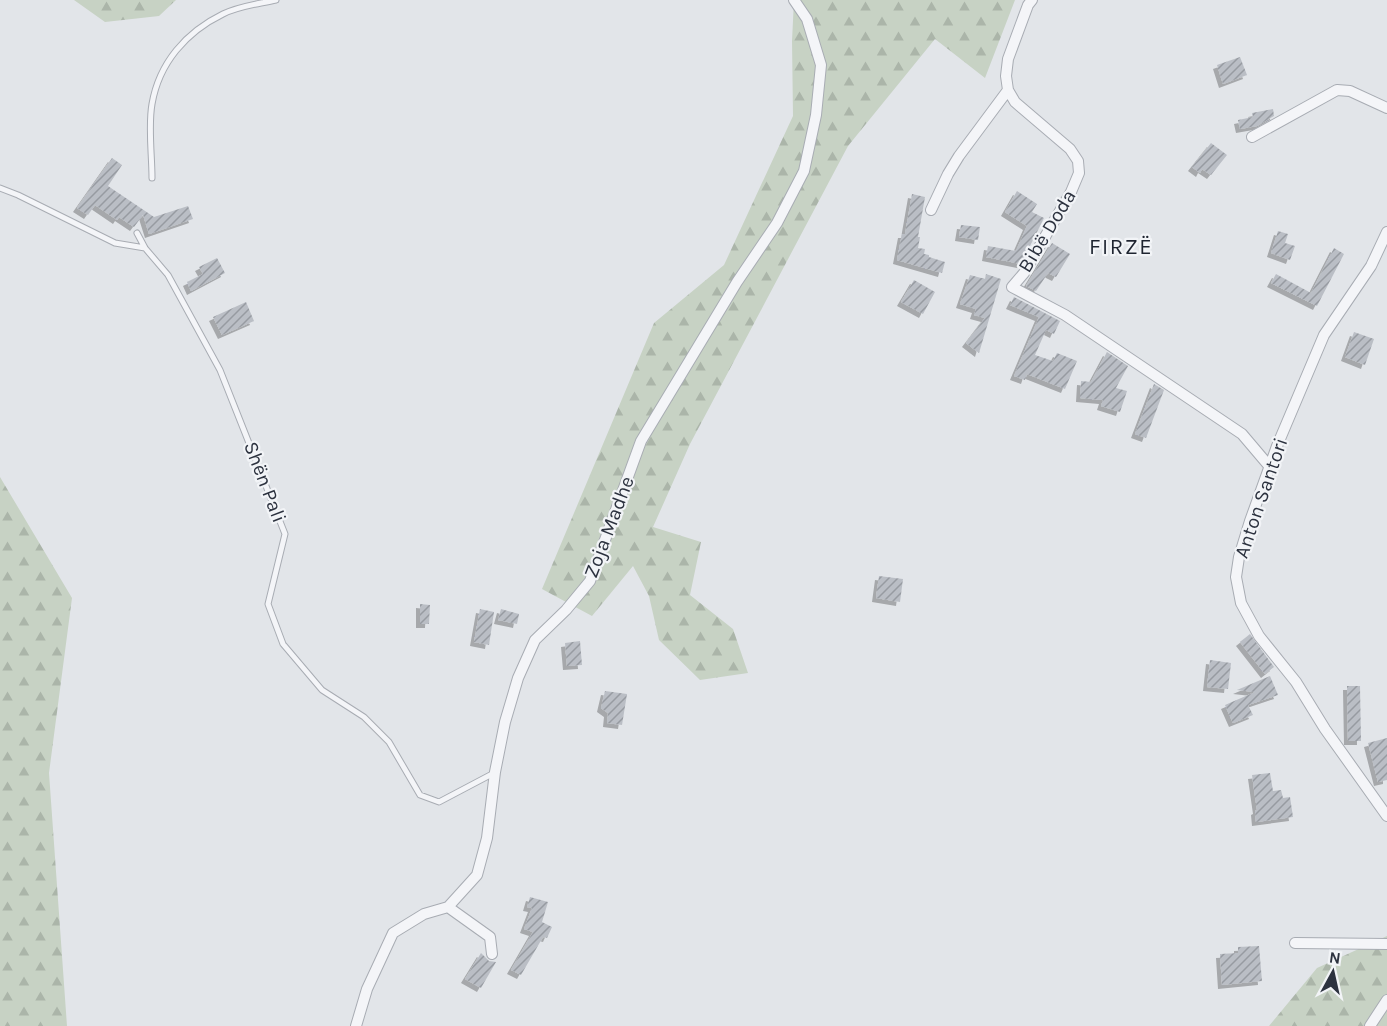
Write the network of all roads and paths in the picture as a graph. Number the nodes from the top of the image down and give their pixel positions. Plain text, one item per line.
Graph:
1 (276, 0) edge
2 (794, 0) edge
3 (1032, 0) edge
4 (1008, 90) junction
5 (1387, 108) edge
6 (1252, 137) dead end
7 (152, 178) dead end
8 (0, 188) edge
9 (931, 210) dead end
10 (137, 233) dead end
11 (1386, 240) edge
12 (145, 248) junction
13 (1269, 467) junction
14 (495, 772) junction
15 (1387, 816) edge
16 (448, 907) junction
17 (1295, 943) dead end
18 (1387, 944) edge
19 (492, 954) dead end
20 (1387, 1000) edge
21 (356, 1026) edge
22 (1370, 1026) edge

1 - 7 lane
2 - 14 street, Zoja Madhe
3 - 4 street
4 - 9 street
4 - 13 street, Bibë Doda
5 - 6 street
8 - 12 lane
10 - 12 lane, Shën Pali
11 - 13 street, Anton Santori
12 - 14 lane, Shën Pali
13 - 15 street, Anton Santori
14 - 16 street, Zoja Madhe
16 - 19 street
16 - 21 street, Zoja Madhe
17 - 18 street
20 - 22 street

